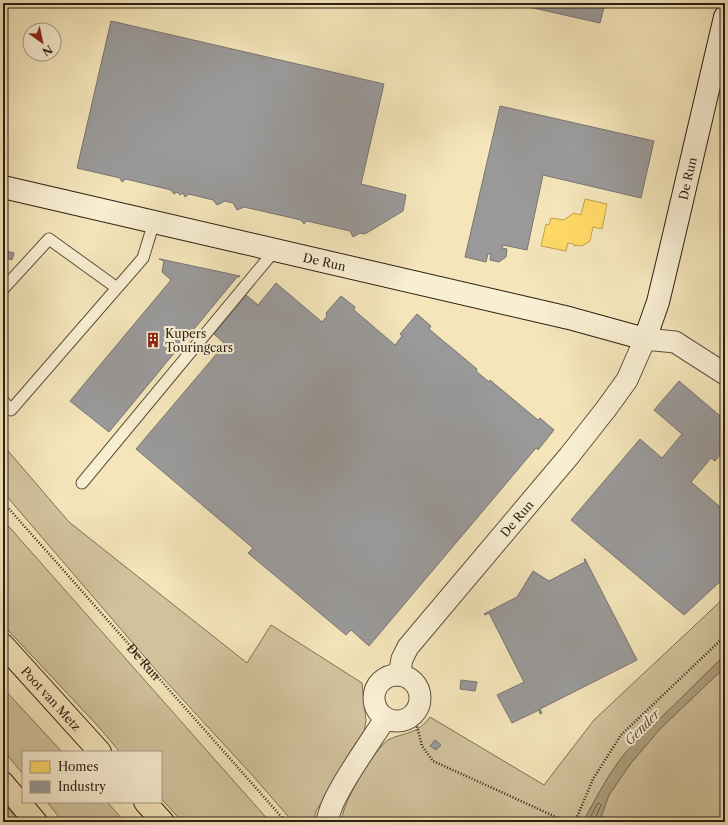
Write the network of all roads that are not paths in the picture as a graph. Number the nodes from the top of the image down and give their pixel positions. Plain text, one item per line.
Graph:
1 (725, 17) edge
2 (3, 187) edge
3 (154, 222) junction
4 (275, 250) junction
5 (117, 288) junction
6 (3, 289) edge
7 (645, 339) junction
8 (725, 374) edge
9 (3, 401) edge
10 (82, 483) dead end
11 (3, 645) edge
12 (399, 675) junction
13 (385, 719) junction
14 (99, 751) edge
15 (3, 783) edge
16 (146, 803) edge
17 (36, 822) edge
18 (163, 822) edge
19 (327, 822) edge

1 - 7 street, De Run
2 - 3 street, De Run
3 - 4 street, De Run
3 - 5 lane
4 - 7 street, De Run
4 - 10 lane
5 - 6 lane
5 - 9 lane
7 - 8 street, De Run
7 - 12 street, De Run
11 - 14 highway, Poot van Metz
12 - 13 street
12 - 13 street
13 - 19 street
15 - 17 highway
16 - 18 highway

